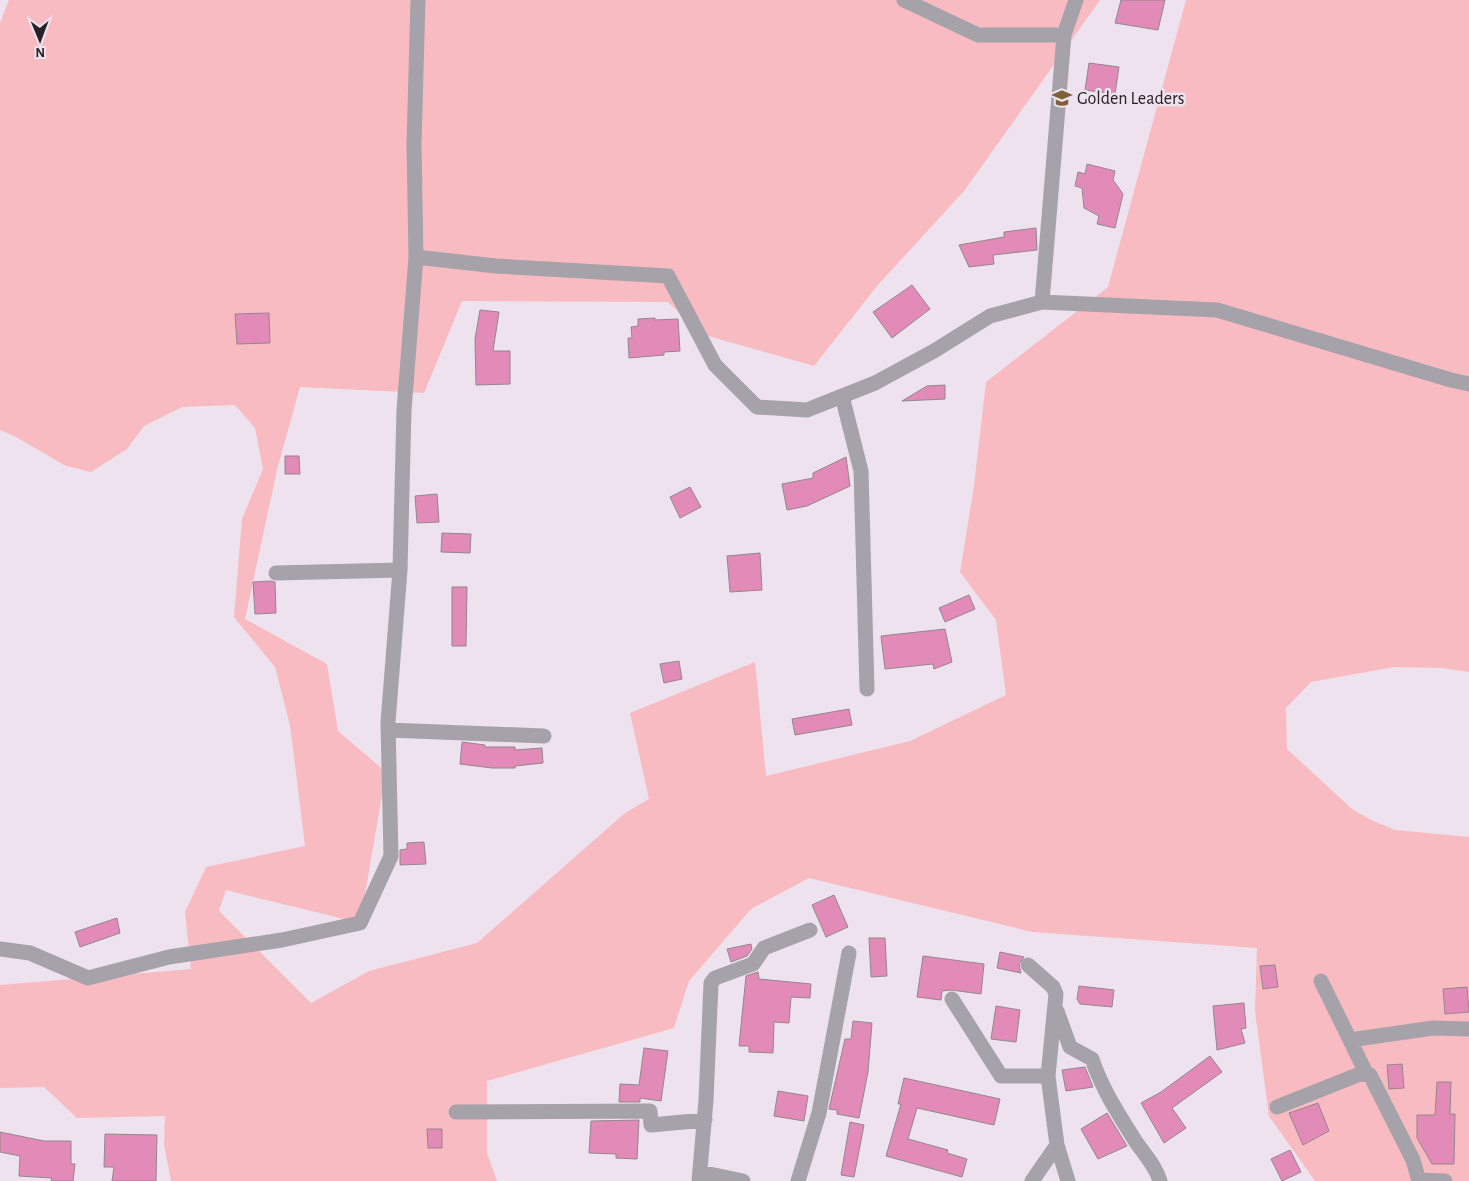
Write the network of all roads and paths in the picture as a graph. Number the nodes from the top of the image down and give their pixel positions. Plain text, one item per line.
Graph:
1 (418, 0) edge
2 (904, 0) edge
3 (1076, 0) edge
4 (1064, 35) junction
5 (416, 257) junction
6 (1042, 302) junction
7 (1469, 384) edge
8 (842, 396) junction
9 (400, 570) junction
10 (276, 573) dead end
11 (868, 689) dead end
12 (388, 730) junction
13 (544, 736) dead end
14 (810, 930) dead end
15 (0, 949) edge
16 (849, 953) dead end
17 (1028, 965) dead end
18 (1320, 981) dead end
19 (952, 999) dead end
20 (1056, 1007) junction
21 (1469, 1029) edge
22 (1350, 1040) junction
23 (1366, 1073) junction
24 (1048, 1076) junction
25 (1277, 1107) dead end
26 (456, 1112) dead end
27 (705, 1120) junction
28 (1057, 1145) junction
29 (699, 1176) edge
30 (1419, 1180) edge
31 (743, 1181) edge
32 (798, 1181) edge
33 (1032, 1181) edge
34 (1068, 1181) edge
35 (1160, 1181) edge
36 (1445, 1181) edge

1 - 5 street
2 - 4 street
3 - 4 street
4 - 6 street
5 - 8 street
5 - 9 street
6 - 7 street
6 - 8 street
8 - 11 street
9 - 10 street
9 - 12 street
12 - 13 street
12 - 15 street
14 - 27 street
16 - 32 street
17 - 20 street
18 - 22 street
19 - 24 street
20 - 24 street
20 - 35 street
21 - 22 street
22 - 23 street
23 - 25 street
23 - 30 street
24 - 28 street
26 - 27 street
27 - 29 street
28 - 33 street
28 - 34 street
29 - 31 street
30 - 36 street

